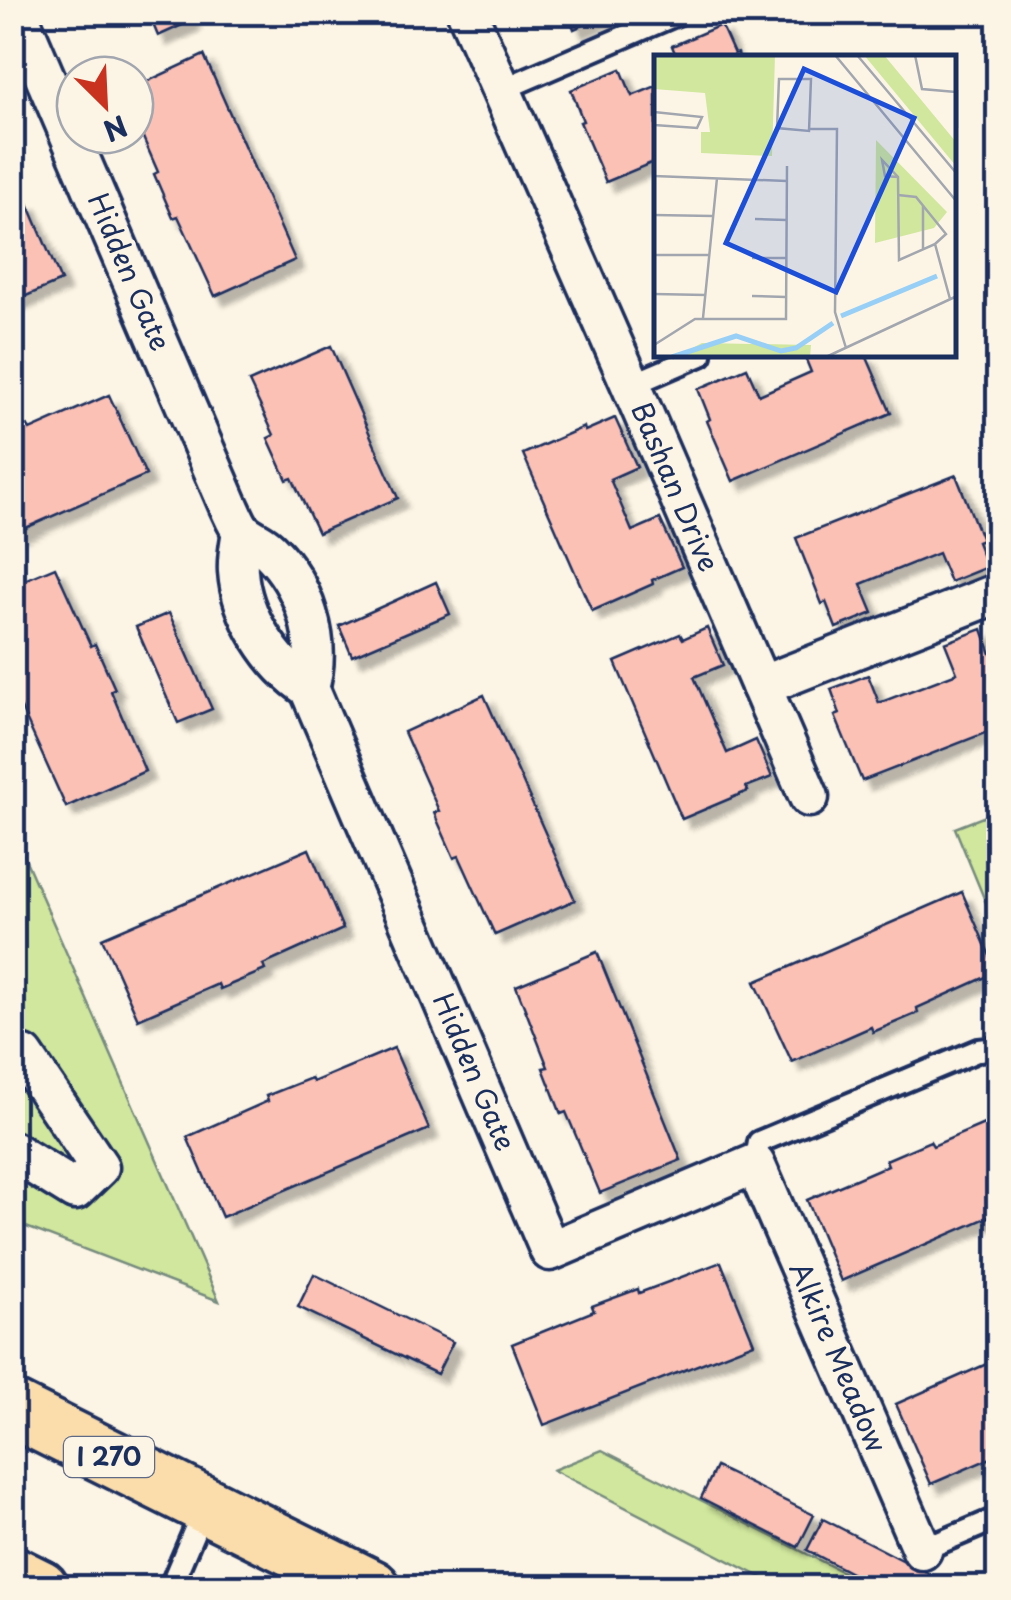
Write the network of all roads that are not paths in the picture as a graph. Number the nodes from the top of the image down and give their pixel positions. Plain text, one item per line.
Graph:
1 (17, 12) edge
2 (467, 12) edge
3 (682, 12) edge
4 (501, 90) junction
5 (695, 358) edge
6 (632, 385) junction
7 (242, 532) junction
8 (998, 593) edge
9 (761, 686) junction
10 (309, 688) junction
11 (808, 797) dead end
12 (998, 1048) edge
13 (12, 1060) edge
14 (12, 1151) edge
15 (755, 1164) junction
16 (12, 1409) edge
17 (206, 1504) junction
18 (998, 1518) edge
19 (922, 1550) joint
20 (12, 1574) edge
21 (40, 1588) edge
22 (170, 1588) edge
23 (372, 1588) edge

1 - 7 street, Hidden Gate
2 - 4 street, Bashan Drive
3 - 4 lane
4 - 6 street, Bashan Drive
5 - 6 lane
6 - 9 street, Bashan Drive
7 - 10 street, Hidden Gate
7 - 10 street, Hidden Gate
8 - 9 street
9 - 11 street, Bashan Drive
10 - 15 street, Hidden Gate
12 - 15 lane
13 - 14 street
15 - 19 street, Alkire Meadow
16 - 17 highway, I 270
17 - 22 lane
17 - 23 highway, I 270
18 - 19 lane
20 - 21 highway

